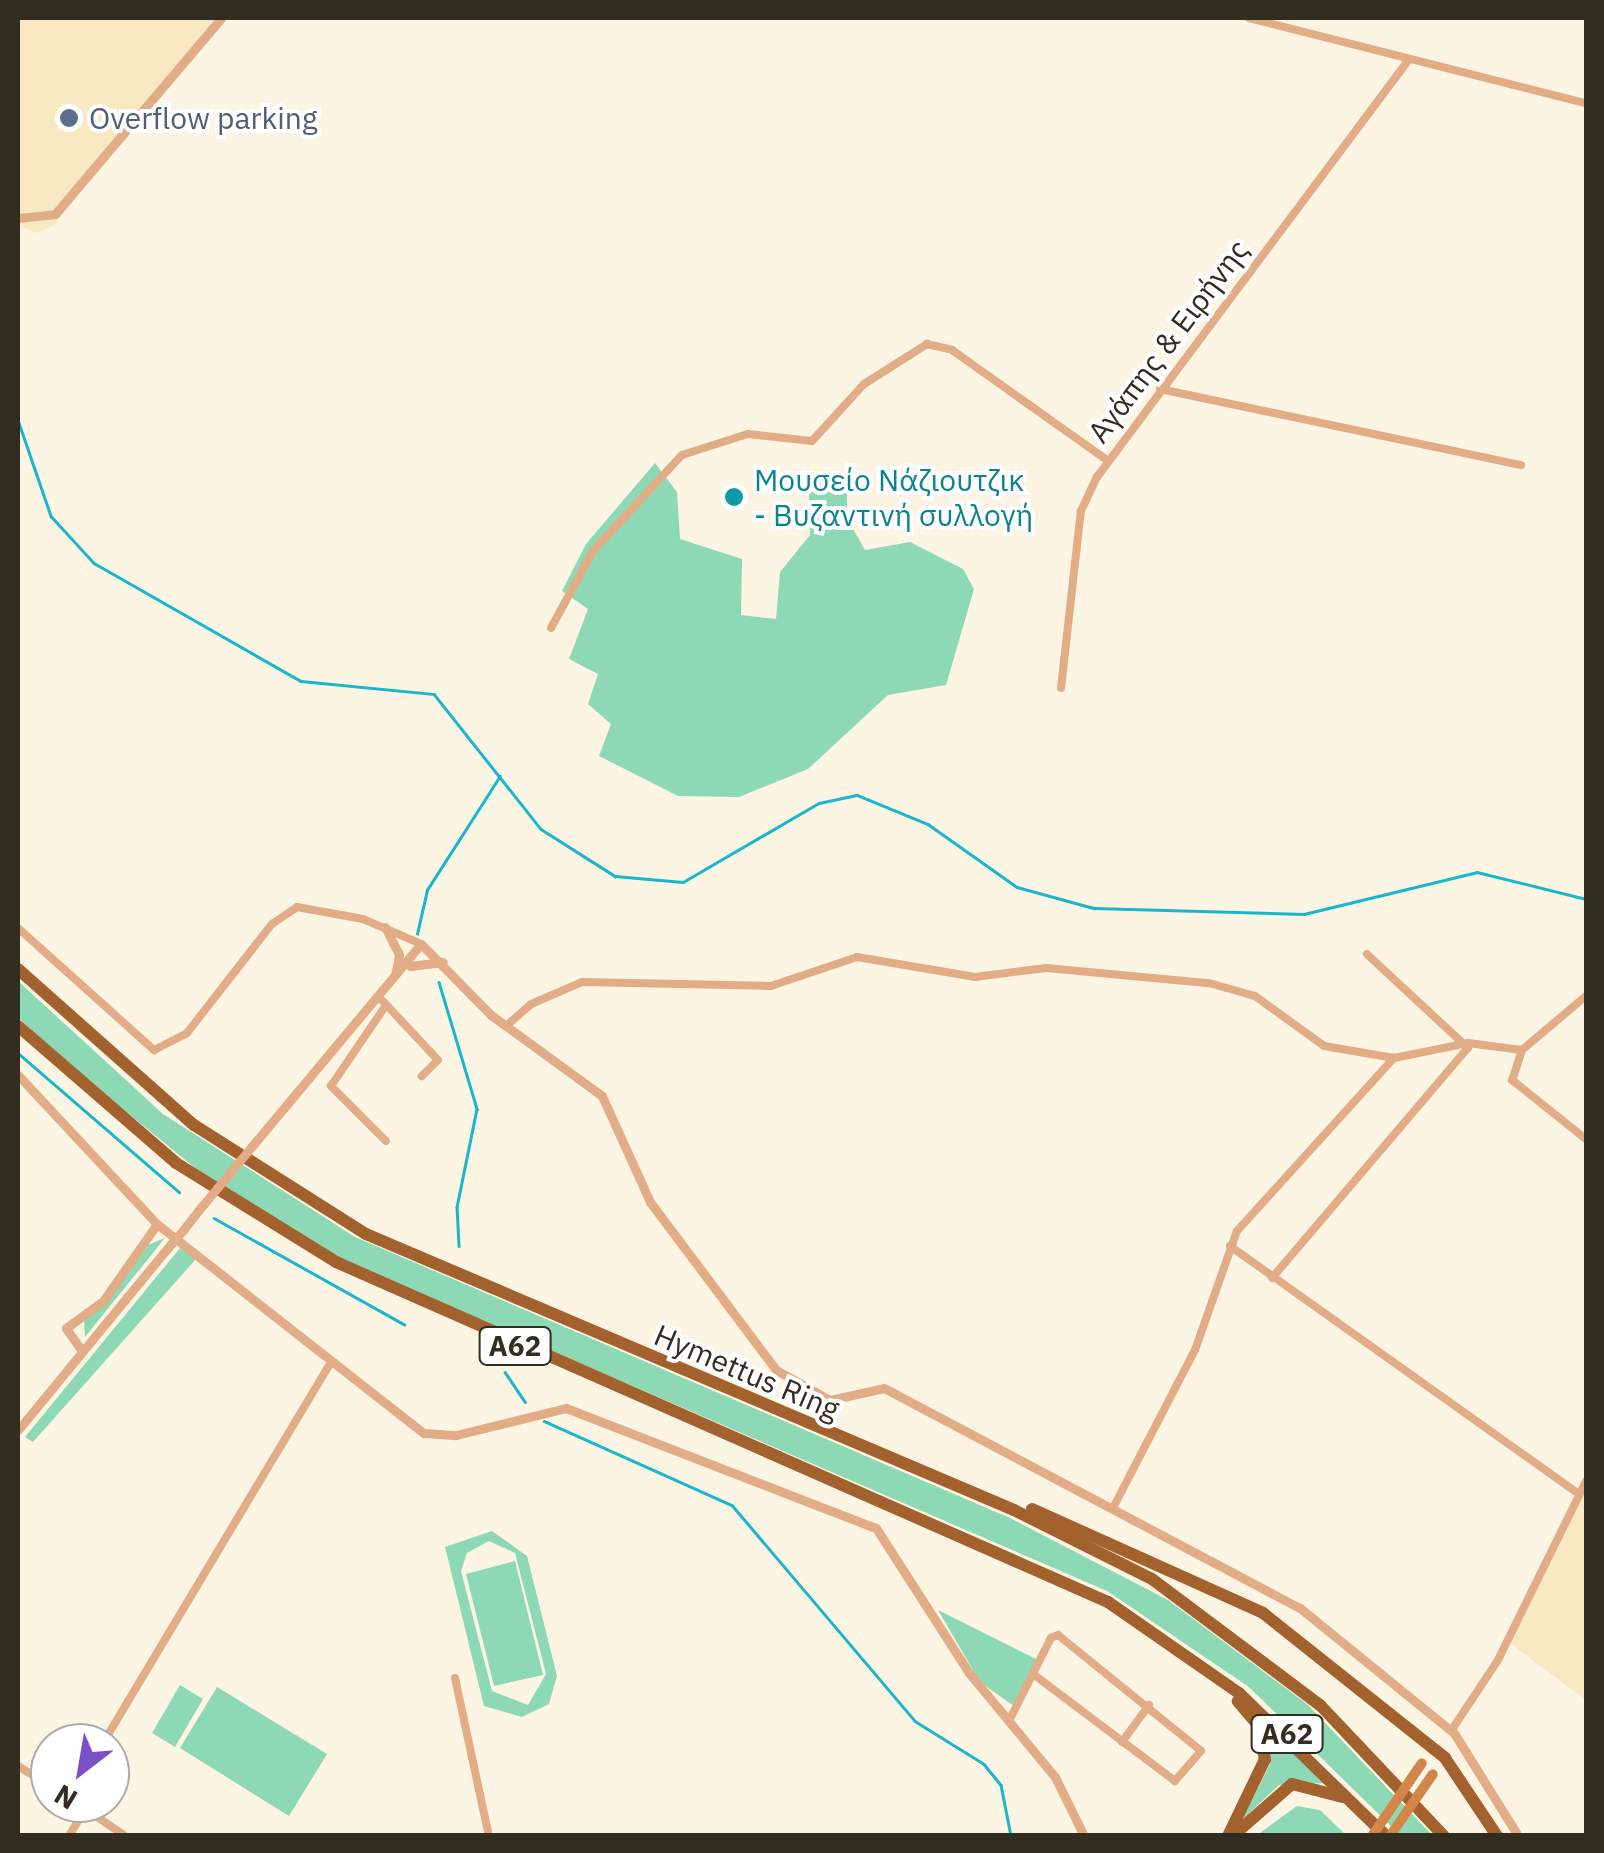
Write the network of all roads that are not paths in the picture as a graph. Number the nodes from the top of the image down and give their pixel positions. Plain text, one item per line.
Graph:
1 (221, 18) edge
2 (1249, 18) edge
3 (1407, 62) junction
4 (1586, 103) edge
5 (18, 218) edge
6 (1160, 389) junction
7 (1107, 460) junction
8 (1522, 465) dead end
9 (552, 628) dead end
10 (1062, 688) dead end
11 (384, 927) junction
12 (18, 928) edge
13 (420, 944) junction
14 (1367, 954) dead end
15 (443, 962) junction
16 (403, 964) junction
17 (18, 969) edge
18 (1586, 996) edge
19 (383, 1001) junction
20 (18, 1026) edge
21 (506, 1026) junction
22 (1468, 1043) junction
23 (1522, 1050) junction
24 (1394, 1058) junction
25 (18, 1075) edge
26 (422, 1076) dead end
27 (1586, 1139) edge
28 (386, 1141) dead end
29 (157, 1224) junction
30 (1230, 1246) junction
31 (1272, 1278) junction
32 (82, 1352) junction
33 (332, 1362) junction
34 (18, 1430) edge
35 (940, 1478) junction
36 (1586, 1480) edge
37 (1579, 1494) junction
38 (1113, 1508) junction
39 (1202, 1664) junction
40 (1032, 1674) junction
41 (455, 1678) dead end
42 (1149, 1705) junction
43 (1010, 1719) junction
44 (114, 1723) edge
45 (1451, 1731) junction
46 (1122, 1742) junction
47 (1422, 1763) dead end
48 (1433, 1774) dead end
49 (1382, 1834) edge
50 (489, 1836) edge
51 (1084, 1836) edge
52 (1230, 1836) edge
53 (1444, 1836) edge
54 (1497, 1836) edge
55 (1518, 1836) edge

1 - 5 street
2 - 3 street
3 - 4 street
3 - 6 street, Αγάπης & Ειρήνης
6 - 7 street, Αγάπης & Ειρήνης
6 - 8 street
7 - 9 street
7 - 10 street, Αγάπης & Ειρήνης
11 - 12 street
11 - 13 street
11 - 16 street
13 - 15 street
13 - 16 street
14 - 22 street
15 - 16 street
15 - 21 street
16 - 19 street
17 - 35 highway, Hymettus Ring / Α62
18 - 23 street
19 - 26 street
19 - 28 street
19 - 32 street, bridge
20 - 39 highway, Α62
21 - 24 street
21 - 38 street
22 - 23 street
22 - 24 street
22 - 31 street
23 - 27 street
24 - 30 street
25 - 29 street
29 - 32 street
29 - 33 street
30 - 31 street
30 - 38 street
31 - 37 street
32 - 34 street
33 - 43 street
33 - 44 street
35 - 53 highway, Hymettus Ring / Α62
35 - 54 highway
36 - 37 street
37 - 45 street
38 - 45 street
39 - 49 highway, Α62
39 - 52 highway
40 - 42 street
40 - 43 street
40 - 46 street
41 - 50 street
42 - 46 street
42 - 46 street
43 - 51 street
45 - 55 street
47 - 49 main road, bridge
48 - 49 main road, bridge
49 - 52 highway

